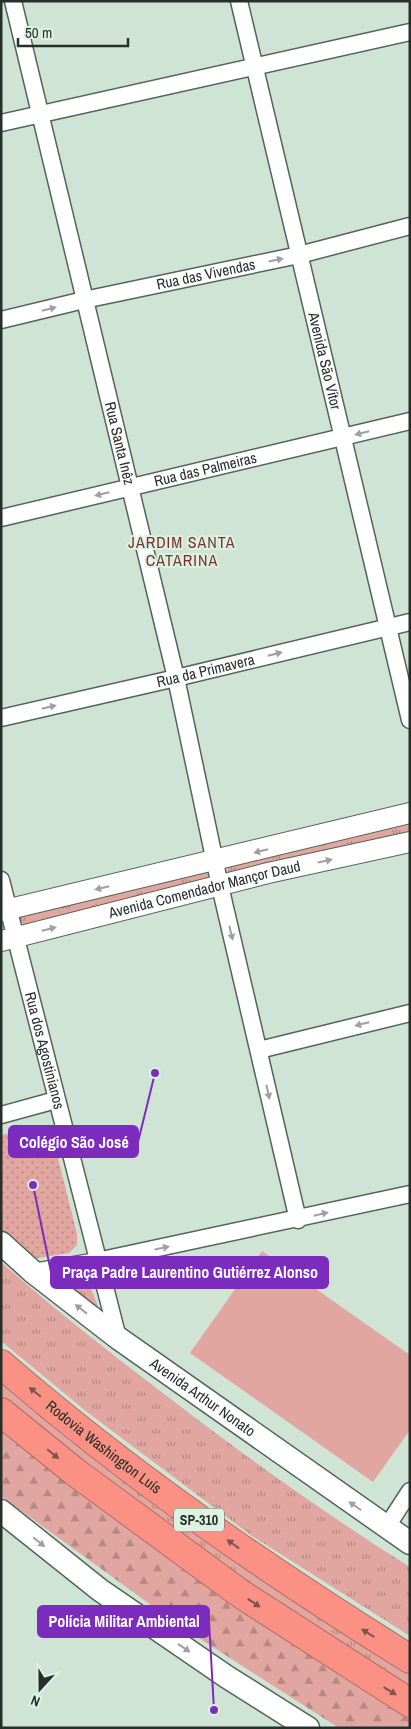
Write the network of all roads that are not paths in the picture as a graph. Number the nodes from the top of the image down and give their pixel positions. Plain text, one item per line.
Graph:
1 (13, 1) edge
2 (239, 1) edge
3 (410, 32) edge
4 (254, 67) junction
5 (39, 116) junction
6 (1, 124) edge
7 (410, 226) edge
8 (299, 255) junction
9 (84, 300) junction
10 (1, 320) edge
11 (410, 421) edge
12 (342, 438) junction
13 (131, 487) junction
14 (1, 518) edge
15 (410, 622) edge
16 (388, 627) junction
17 (176, 678) junction
18 (1, 718) edge
19 (410, 720) edge
20 (410, 813) edge
21 (410, 842) edge
22 (216, 862) junction
23 (1, 880) edge
24 (220, 886) junction
25 (5, 911) edge
26 (8, 939) edge
27 (410, 1013) edge
28 (259, 1050) junction
29 (56, 1100) junction
30 (1, 1115) edge
31 (410, 1194) edge
32 (298, 1220) junction
33 (1, 1243) edge
34 (97, 1261) junction
35 (33, 1272) junction
36 (118, 1338) junction
37 (1, 1364) edge
38 (1, 1412) edge
39 (410, 1491) edge
40 (1, 1511) edge
41 (386, 1528) junction
42 (410, 1543) edge
43 (410, 1659) edge
44 (410, 1703) edge
45 (305, 1727) edge

1 - 5 street, Rua Santa Inêz
2 - 4 street, Avenida São Vítor
3 - 4 street
4 - 5 street
4 - 8 street, Avenida São Vítor
5 - 6 street
5 - 9 street, Rua Santa Inêz
7 - 8 street, Rua das Vivendas
9 -> 8 street, Rua das Vivendas
8 - 12 street, Avenida São Vítor
10 -> 9 street, Rua das Vivendas
9 - 13 street, Rua Santa Inêz
11 -> 12 street, Rua das Palmeiras
12 - 13 street, Rua das Palmeiras
12 - 16 street, Avenida São Vítor
13 -> 14 street, Rua das Palmeiras
13 - 17 street, Rua Santa Inêz
15 - 16 street, Rua da Primavera
17 -> 16 street, Rua da Primavera
16 - 19 street, Avenida São Vítor
18 -> 17 street, Rua da Primavera
17 - 22 street, Rua Santa Inêz
20 -> 22 street, Avenida Comendador Mançor Daud
24 -> 21 street, Avenida Comendador Mançor Daud
22 - 24 street, Rua Santa Inêz
22 -> 25 street, Avenida Comendador Mançor Daud
23 - 25 street, Rua dos Agostinianos
26 -> 24 street, Avenida Comendador Mançor Daud
24 -> 28 street, Rua Santa Inêz
25 - 26 street, Rua dos Agostinianos
26 - 29 street, Rua dos Agostinianos
27 -> 28 street
28 -> 32 street, Rua Santa Inêz
29 - 30 street
29 - 34 street, Rua dos Agostinianos
32 -> 31 street
34 -> 32 street
33 - 35 main road, Avenida Arthur Nonato
34 - 35 street
34 - 36 street, Rua dos Agostinianos
36 -> 35 main road, Avenida Arthur Nonato
41 -> 36 main road, Avenida Arthur Nonato
43 -> 37 highway, Rodovia Washington Luís / SP-310
38 -> 44 highway, SP-310
39 - 41 street
40 -> 45 main road
41 - 42 main road, Avenida Arthur Nonato

